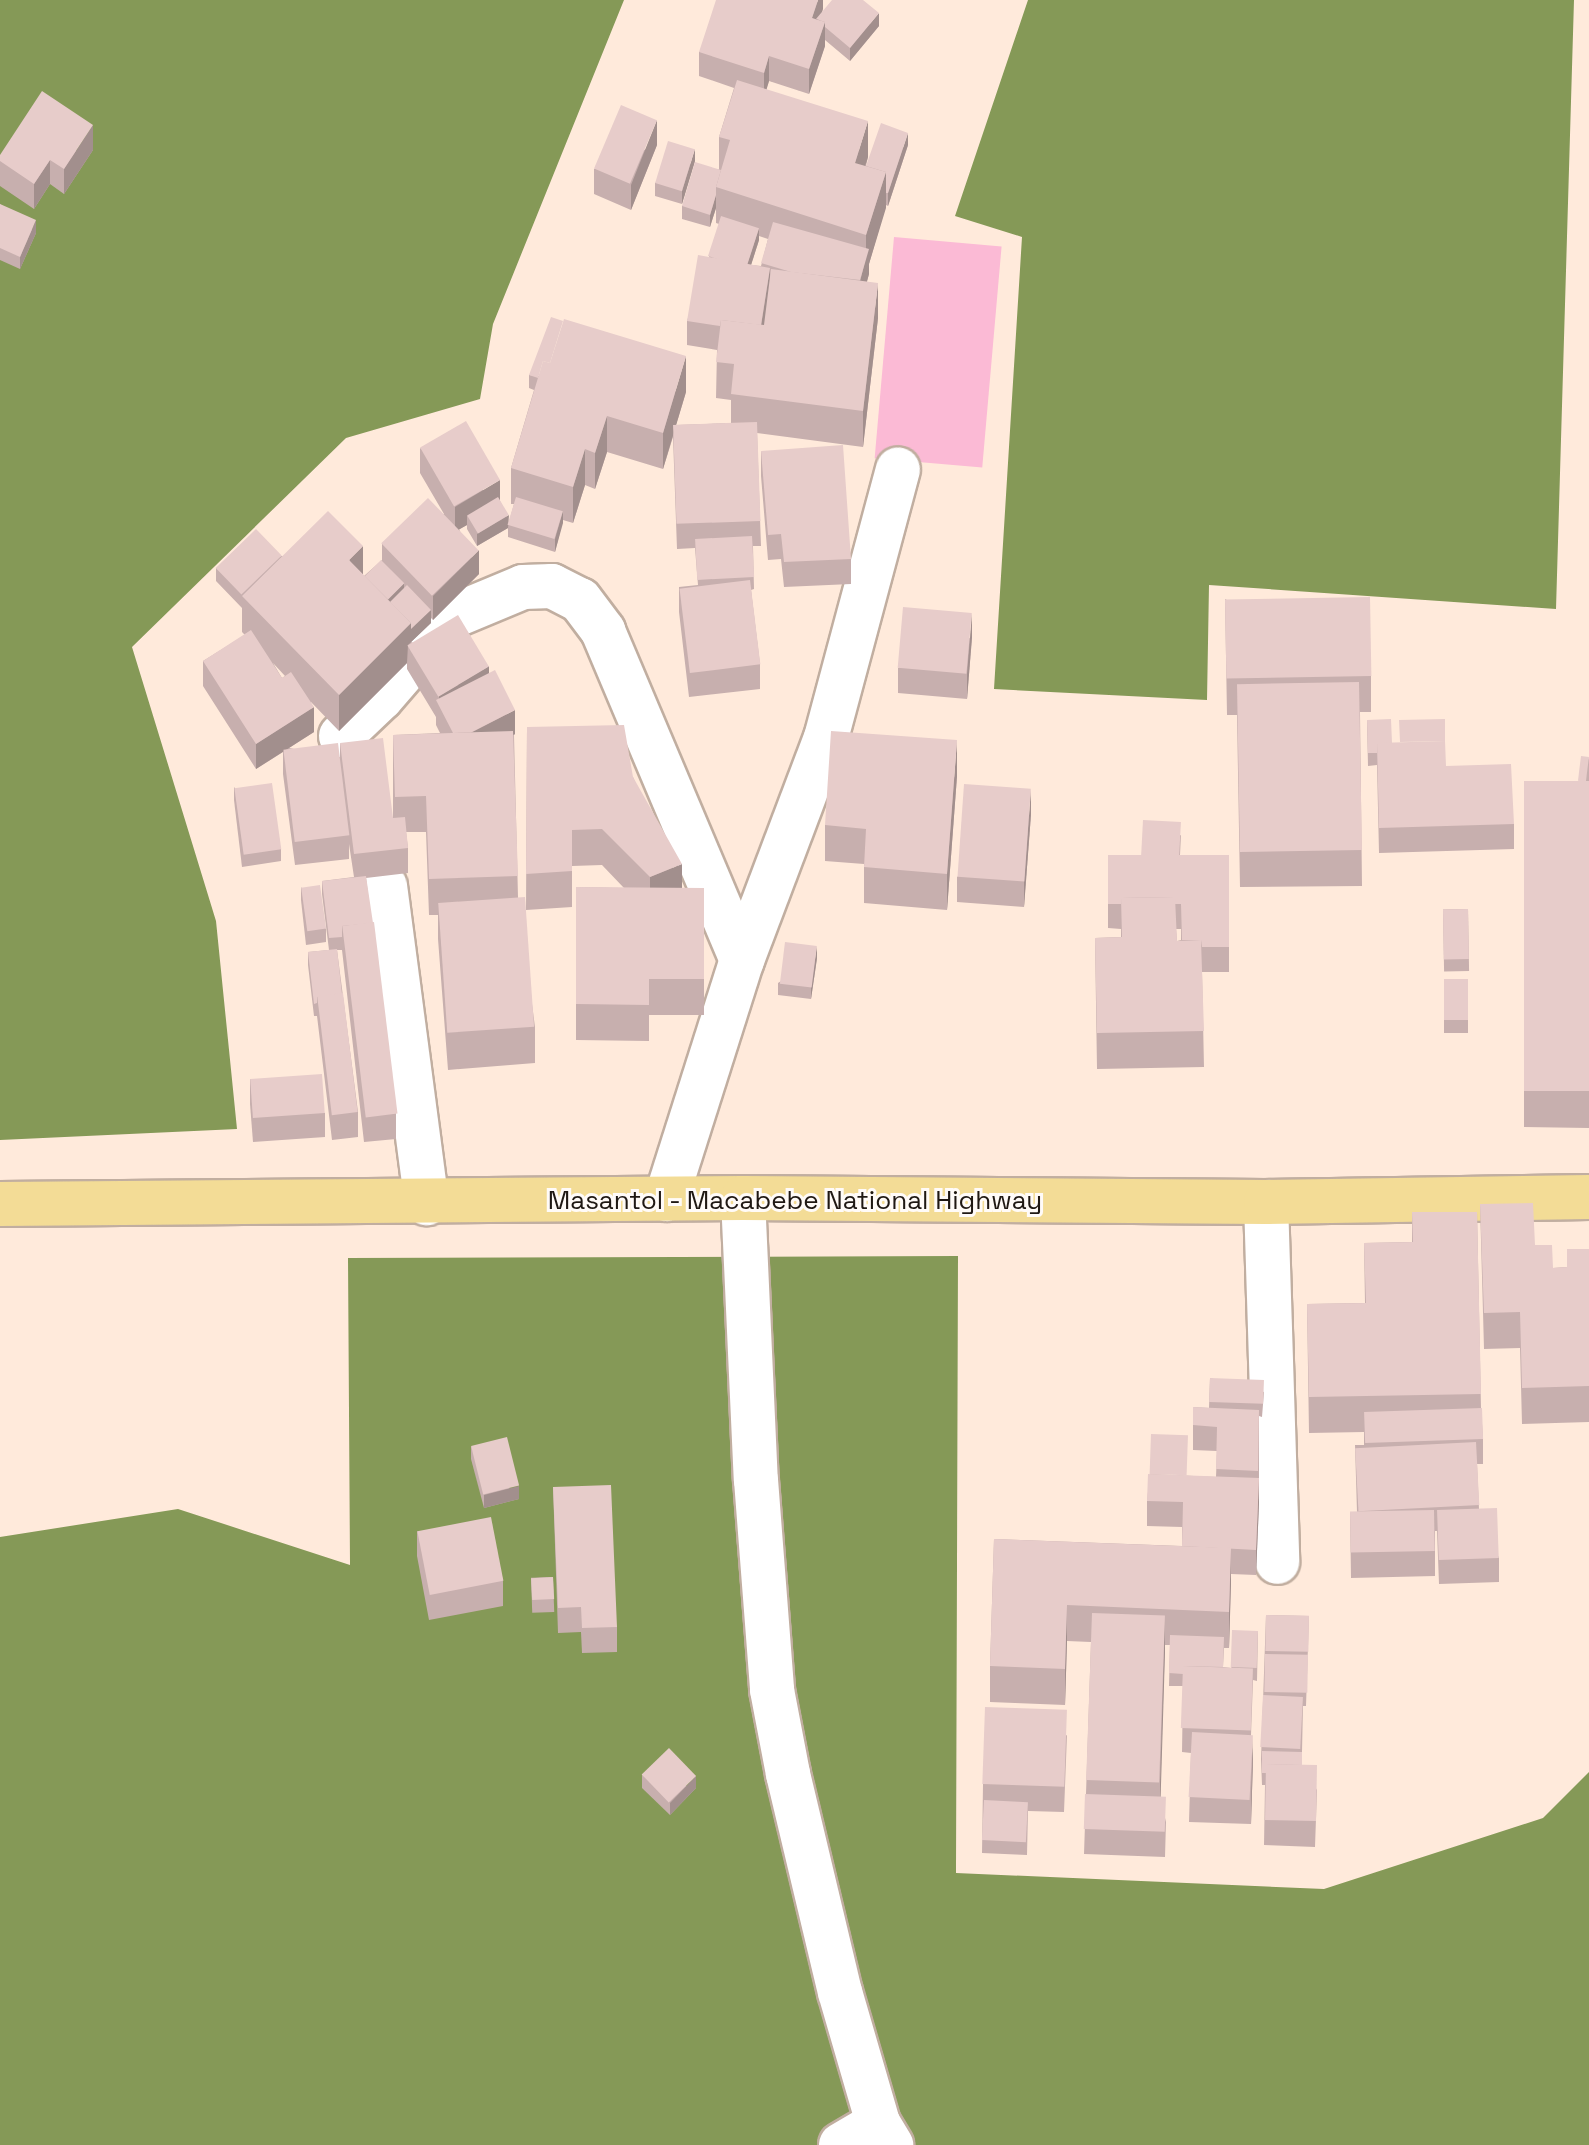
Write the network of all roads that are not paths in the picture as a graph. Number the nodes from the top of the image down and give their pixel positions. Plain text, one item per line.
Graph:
1 (898, 470) dead end
2 (341, 736) dead end
3 (385, 886) dead end
4 (742, 960) junction
5 (1589, 1197) edge
6 (743, 1198) junction
7 (666, 1199) junction
8 (1266, 1202) junction
9 (427, 1203) junction
10 (0, 1204) edge
11 (1277, 1562) dead end
12 (884, 2134) edge
13 (841, 2145) edge

1 - 4 street
2 - 4 street
3 - 9 street
4 - 7 street
5 - 8 main road, Masantol - Macabebe National Highway
6 - 7 main road, Masantol - Macabebe National Highway
6 - 8 main road, Masantol - Macabebe National Highway
6 - 12 street
7 - 9 main road, Masantol - Macabebe National Highway
8 - 11 street
9 - 10 main road, Masantol - Macabebe National Highway
12 - 13 street

